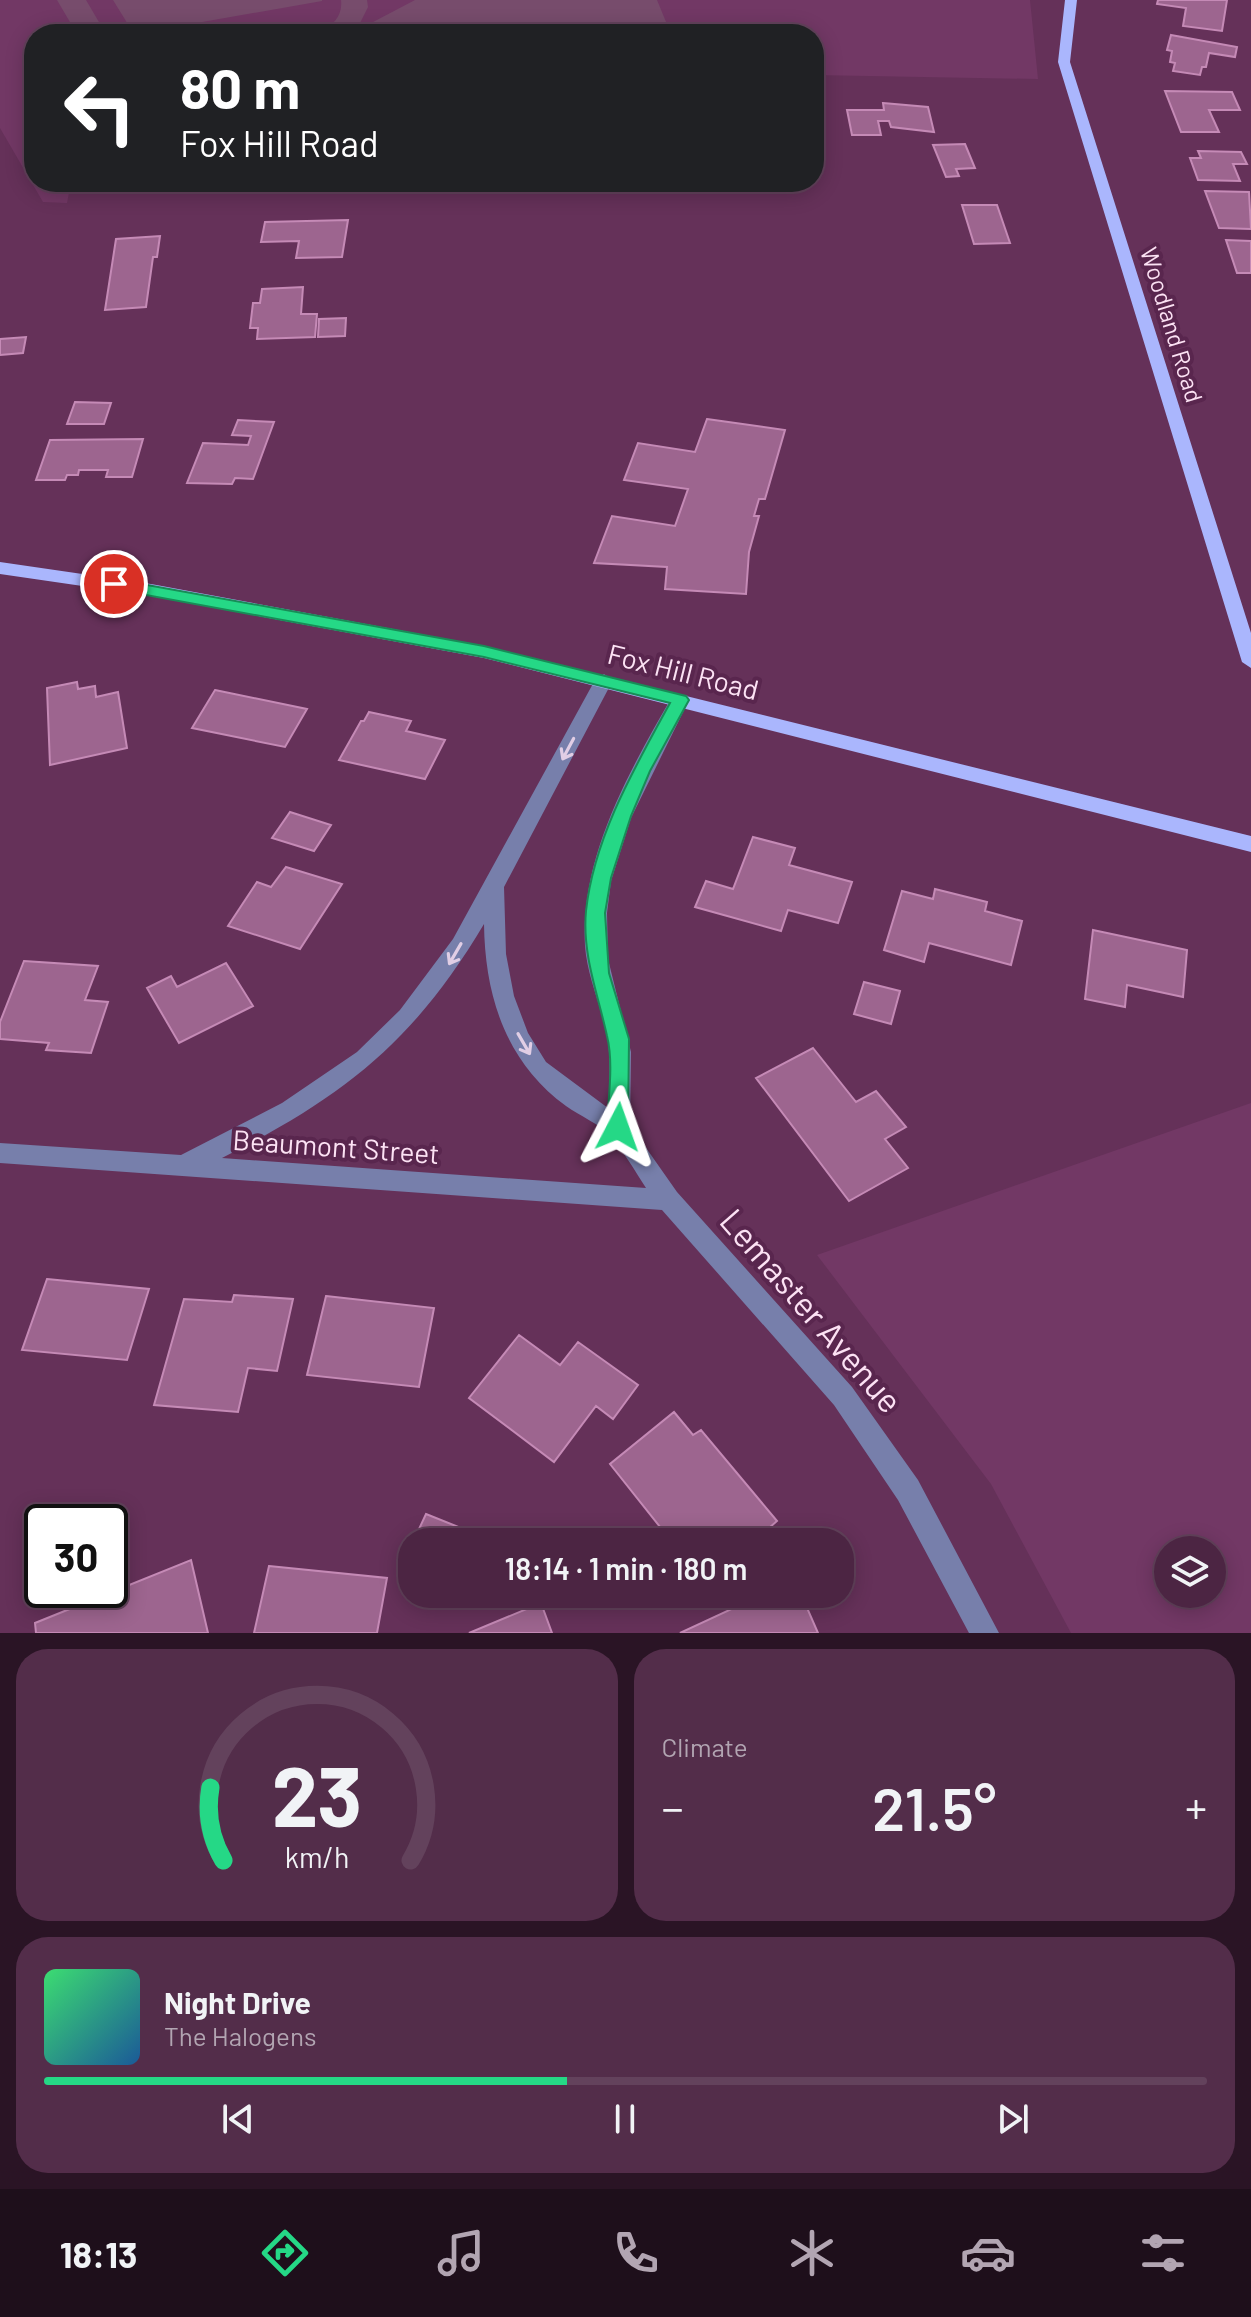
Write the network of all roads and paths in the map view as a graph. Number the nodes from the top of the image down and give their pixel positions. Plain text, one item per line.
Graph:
1 (1071, 0) edge
2 (0, 568) edge
3 (1251, 662) edge
4 (604, 680) junction
5 (680, 700) junction
6 (1251, 844) edge
7 (494, 887) junction
8 (618, 1127) junction
9 (0, 1153) edge
10 (180, 1167) junction
11 (668, 1200) junction
12 (985, 1633) edge

1 - 3 main road, Woodland Road
2 - 4 main road, Fox Hill Road
4 - 5 main road, Fox Hill Road
4 -> 7 street, Lemaster Avenue
5 - 6 main road, Fox Hill Road
5 - 8 street
7 -> 8 street, Lemaster Avenue
7 -> 10 street, Lemaster Avenue
8 - 11 street, Lemaster Avenue
9 - 10 street, Beaumont Street
10 - 11 street, Beaumont Street
11 - 12 street, Lemaster Avenue

